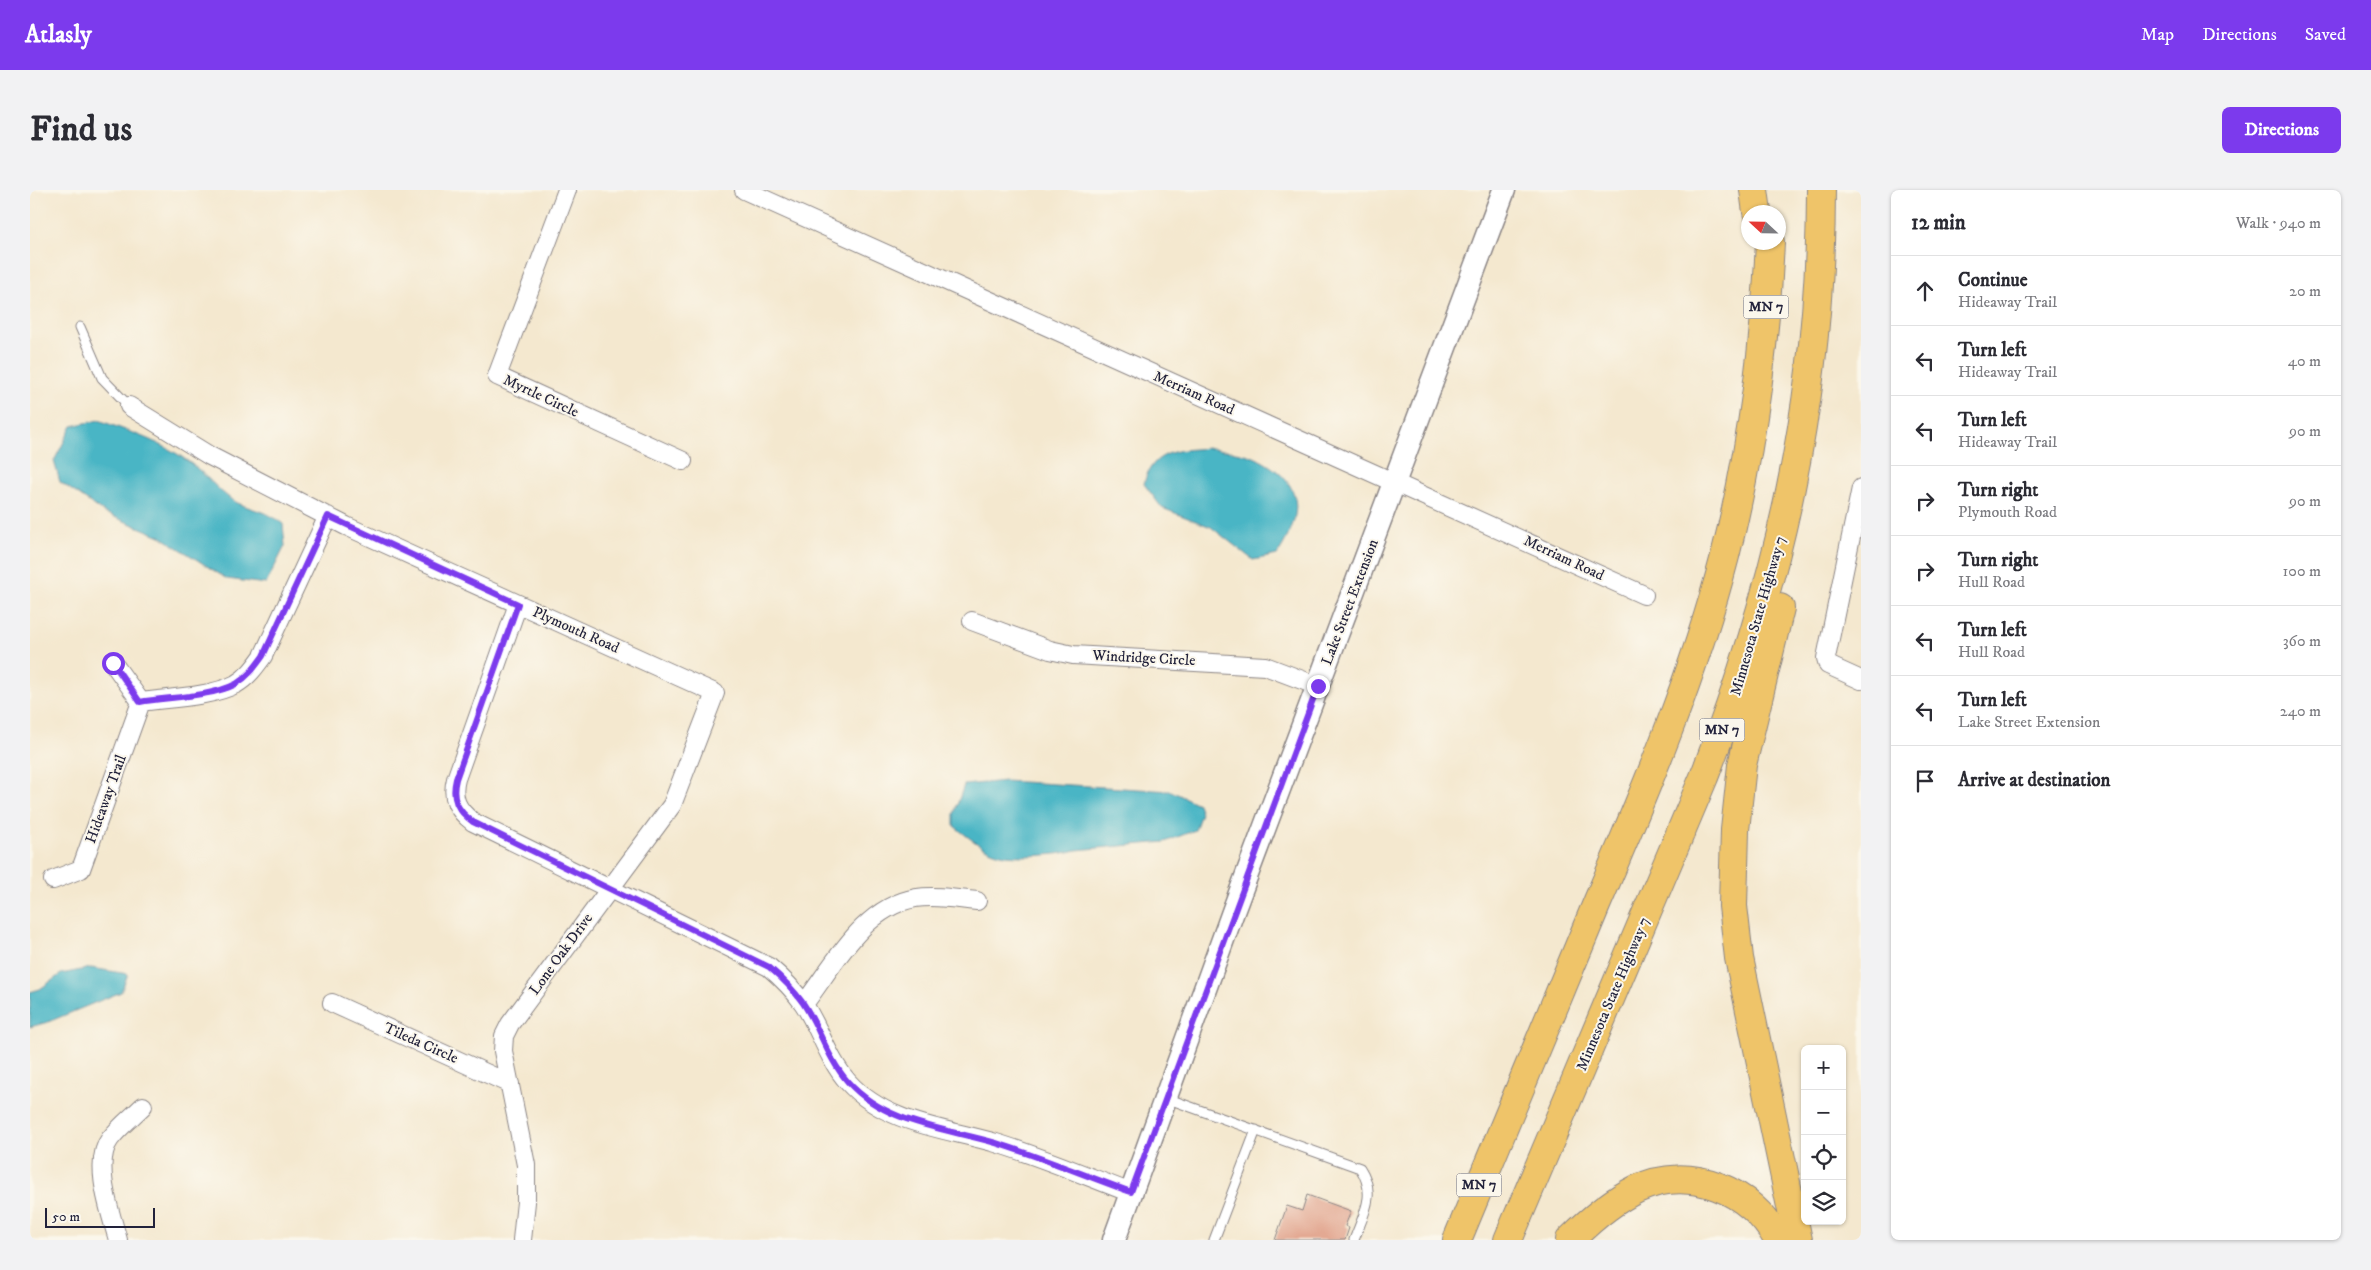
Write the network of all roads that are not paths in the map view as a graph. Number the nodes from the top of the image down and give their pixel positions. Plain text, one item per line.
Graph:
1 (567, 190) edge
2 (744, 190) edge
3 (1504, 190) edge
4 (1754, 190) edge
5 (1772, 190) edge
6 (1821, 190) edge
7 (1755, 205) edge
8 (1772, 205) edge
9 (1759, 250) edge
10 (1769, 250) edge
11 (80, 327) dead end
12 (1759, 371) junction
13 (1810, 378) junction
14 (129, 406) joint
15 (683, 461) dead end
16 (1395, 482) junction
17 (1861, 488) edge
18 (328, 516) junction
19 (1644, 595) dead end
20 (518, 604) junction
21 (972, 621) dead end
22 (113, 663) dead end
23 (1861, 680) edge
24 (1318, 686) junction
25 (716, 692) joint
26 (140, 702) junction
27 (53, 880) dead end
28 (610, 888) junction
29 (978, 901) dead end
30 (332, 1003) dead end
31 (804, 1004) junction
32 (510, 1084) junction
33 (1166, 1098) junction
34 (143, 1106) dead end
35 (1256, 1130) junction
36 (1501, 1131) junction
37 (1131, 1192) junction
38 (118, 1240) edge
39 (522, 1240) edge
40 (1114, 1240) edge
41 (1214, 1240) edge
42 (1354, 1240) edge
43 (1450, 1240) edge
44 (1457, 1240) edge
45 (1508, 1240) edge
46 (1570, 1240) edge
47 (1778, 1240) edge
48 (1798, 1240) edge

1 - 15 street, Myrtle Circle
2 - 16 street, Merriam Road
3 - 16 street, Lake Street Extension
4 - 7 highway
5 - 8 highway
6 - 13 highway, Minnesota State Highway 7 / MN 7
9 - 12 highway
10 - 12 highway, MN 7
11 - 14 lane
12 - 36 highway, MN 7
13 - 45 highway, Minnesota State Highway 7 / MN 7
13 - 48 highway
14 - 18 street, Plymouth Road
16 - 19 street, Merriam Road
16 - 24 street, Lake Street Extension
17 - 23 street
18 - 20 street, Plymouth Road
18 - 26 street
20 - 25 street, Plymouth Road
20 - 28 street
21 - 24 street, Windridge Circle
22 - 26 street
24 - 33 street, Lake Street Extension
25 - 28 street, Lone Oak Drive
26 - 27 street, Hideaway Trail
28 - 31 street
28 - 32 street, Lone Oak Drive
29 - 31 street
30 - 32 street, Tileda Circle
31 - 37 street
32 - 39 street, Lone Oak Drive
33 - 35 lane
33 - 37 street, Lake Street Extension
34 - 38 street
35 - 41 lane
35 - 42 lane
36 - 43 highway
36 - 44 highway, MN 7
37 - 40 street, Lake Street Extension
46 - 47 highway

